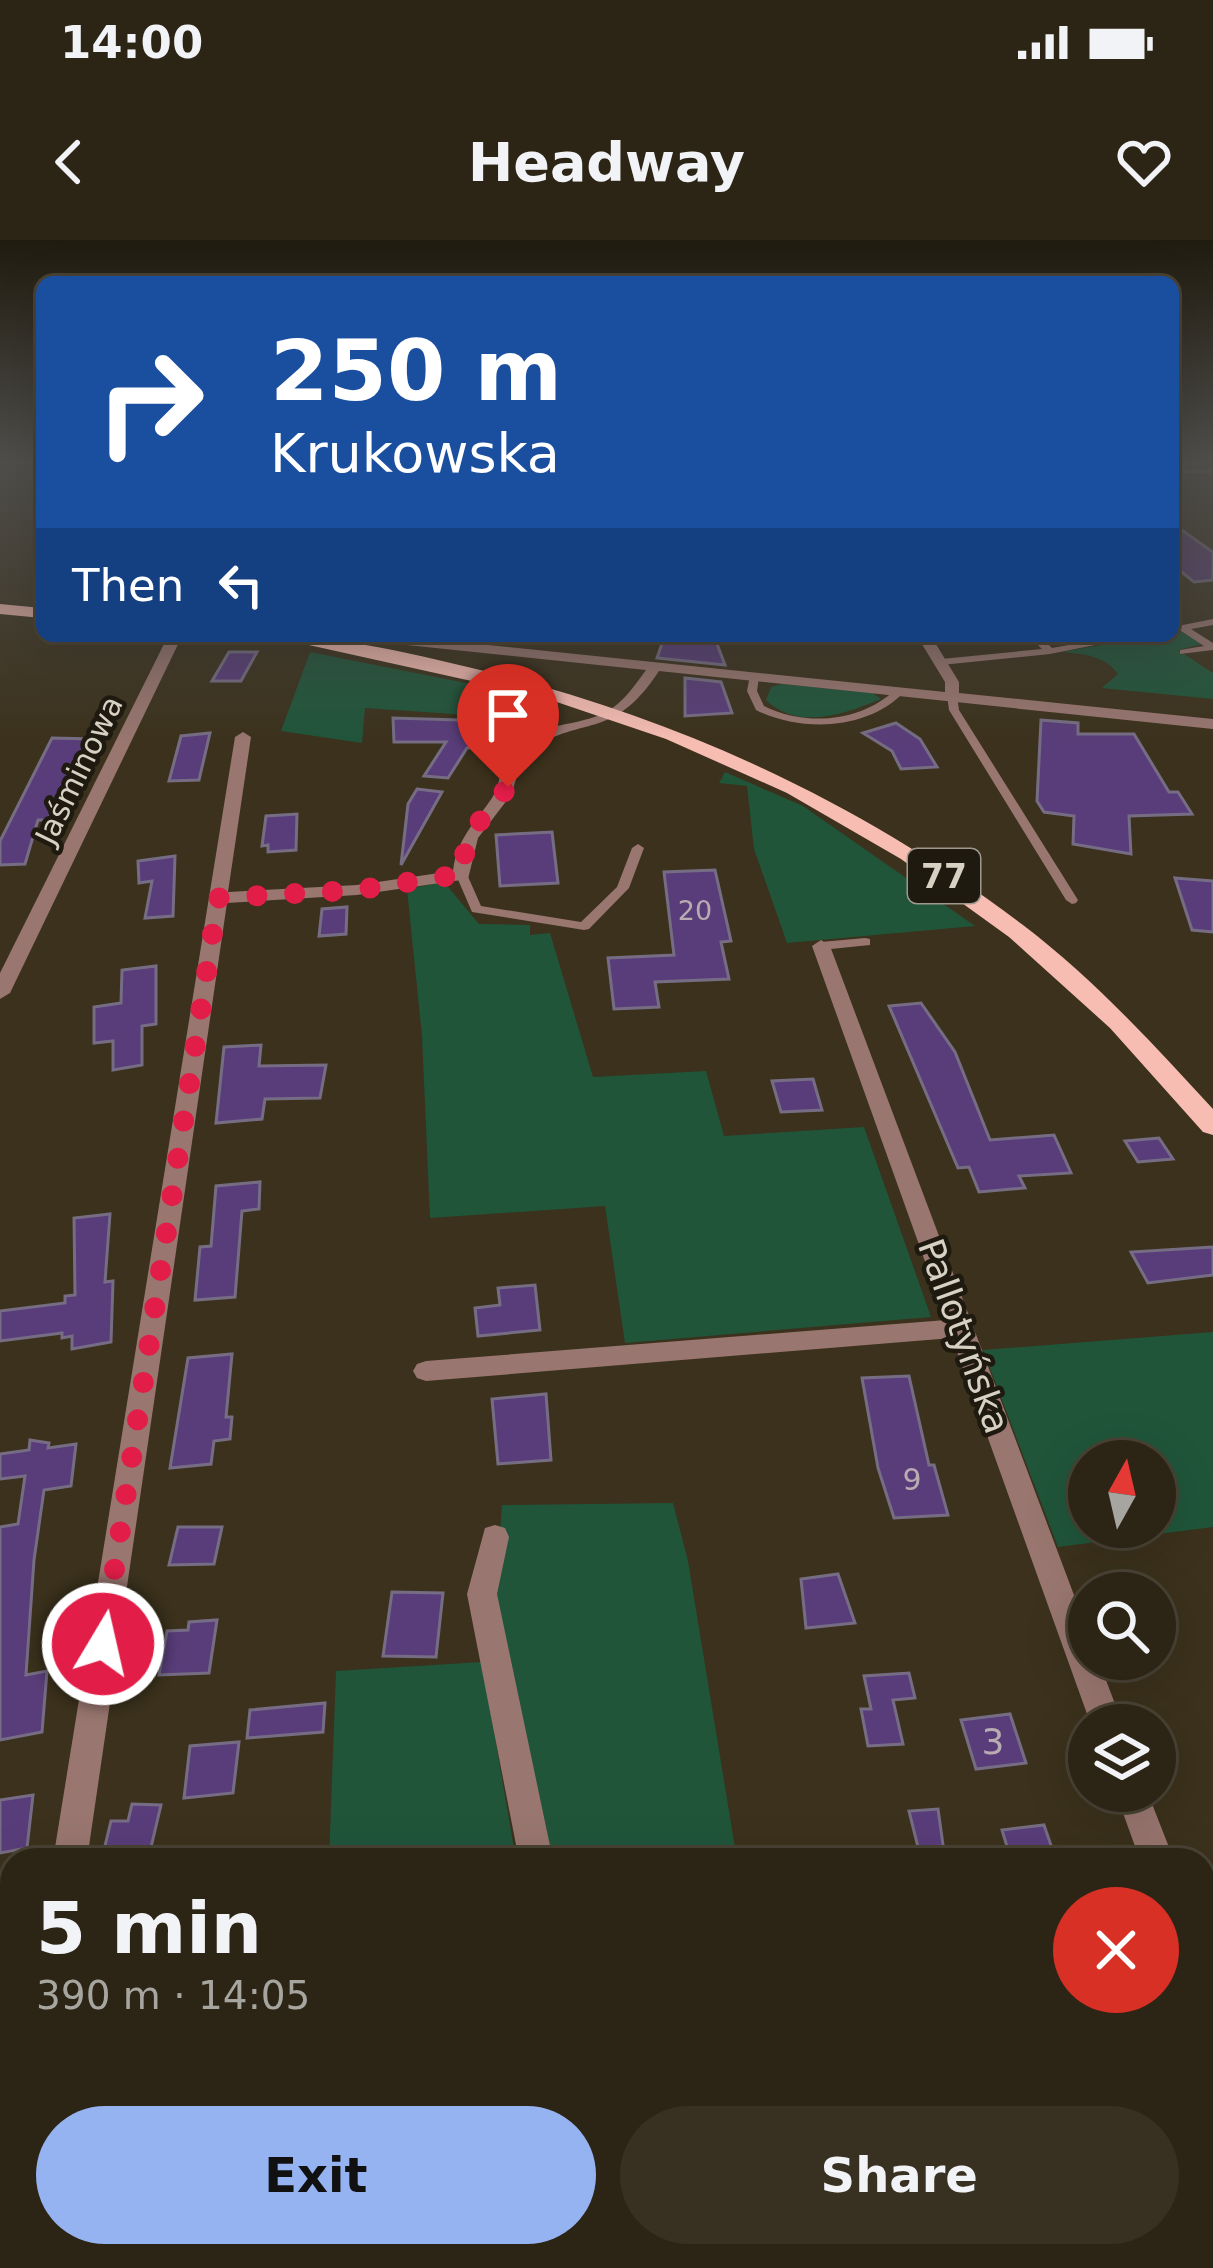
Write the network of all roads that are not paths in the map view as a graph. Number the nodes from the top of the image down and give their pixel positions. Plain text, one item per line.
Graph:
1 (0, 609) edge
2 (36, 612) edge
3 (1213, 622) edge
4 (1179, 629) edge
5 (1179, 630) edge
6 (173, 642) edge
7 (310, 642) edge
8 (416, 642) edge
9 (928, 642) edge
10 (1040, 642) edge
11 (1089, 642) edge
12 (1213, 647) edge
13 (1050, 651) junction
14 (1183, 652) dead end
15 (940, 662) junction
16 (655, 667) junction
17 (754, 676) junction
18 (900, 691) junction
19 (952, 695) junction
20 (620, 713) junction
21 (1213, 724) edge
22 (243, 737) dead end
23 (638, 848) dead end
24 (462, 874) junction
25 (218, 898) junction
26 (1072, 900) dead end
27 (865, 942) dead end
28 (821, 946) joint
29 (0, 993) edge
30 (1212, 1124) edge
31 (961, 1328) junction
32 (426, 1371) dead end
33 (495, 1537) dead end
34 (1099, 1704) edge
35 (1139, 1812) edge
36 (72, 1848) edge
37 (534, 1848) edge
38 (1152, 1848) edge

1 - 2 main road
3 - 4 lane
5 - 12 lane
6 - 29 street, Jaśminowa
7 - 20 main road, 77
8 - 16 street
9 - 15 street
10 - 13 lane
11 - 13 lane
12 - 14 lane
13 - 15 lane
15 - 19 street
16 - 17 street
16 - 20 street
17 - 18 street
17 - 18 lane
18 - 19 street
19 - 21 street
19 - 26 lane
20 - 24 street
20 - 30 main road, 77
22 - 25 street
23 - 24 lane
24 - 25 street
25 - 36 street
27 - 28 lane
28 - 31 street, Pallotyńska
31 - 32 street
31 - 34 street, Pallotyńska
33 - 37 street
35 - 38 street

